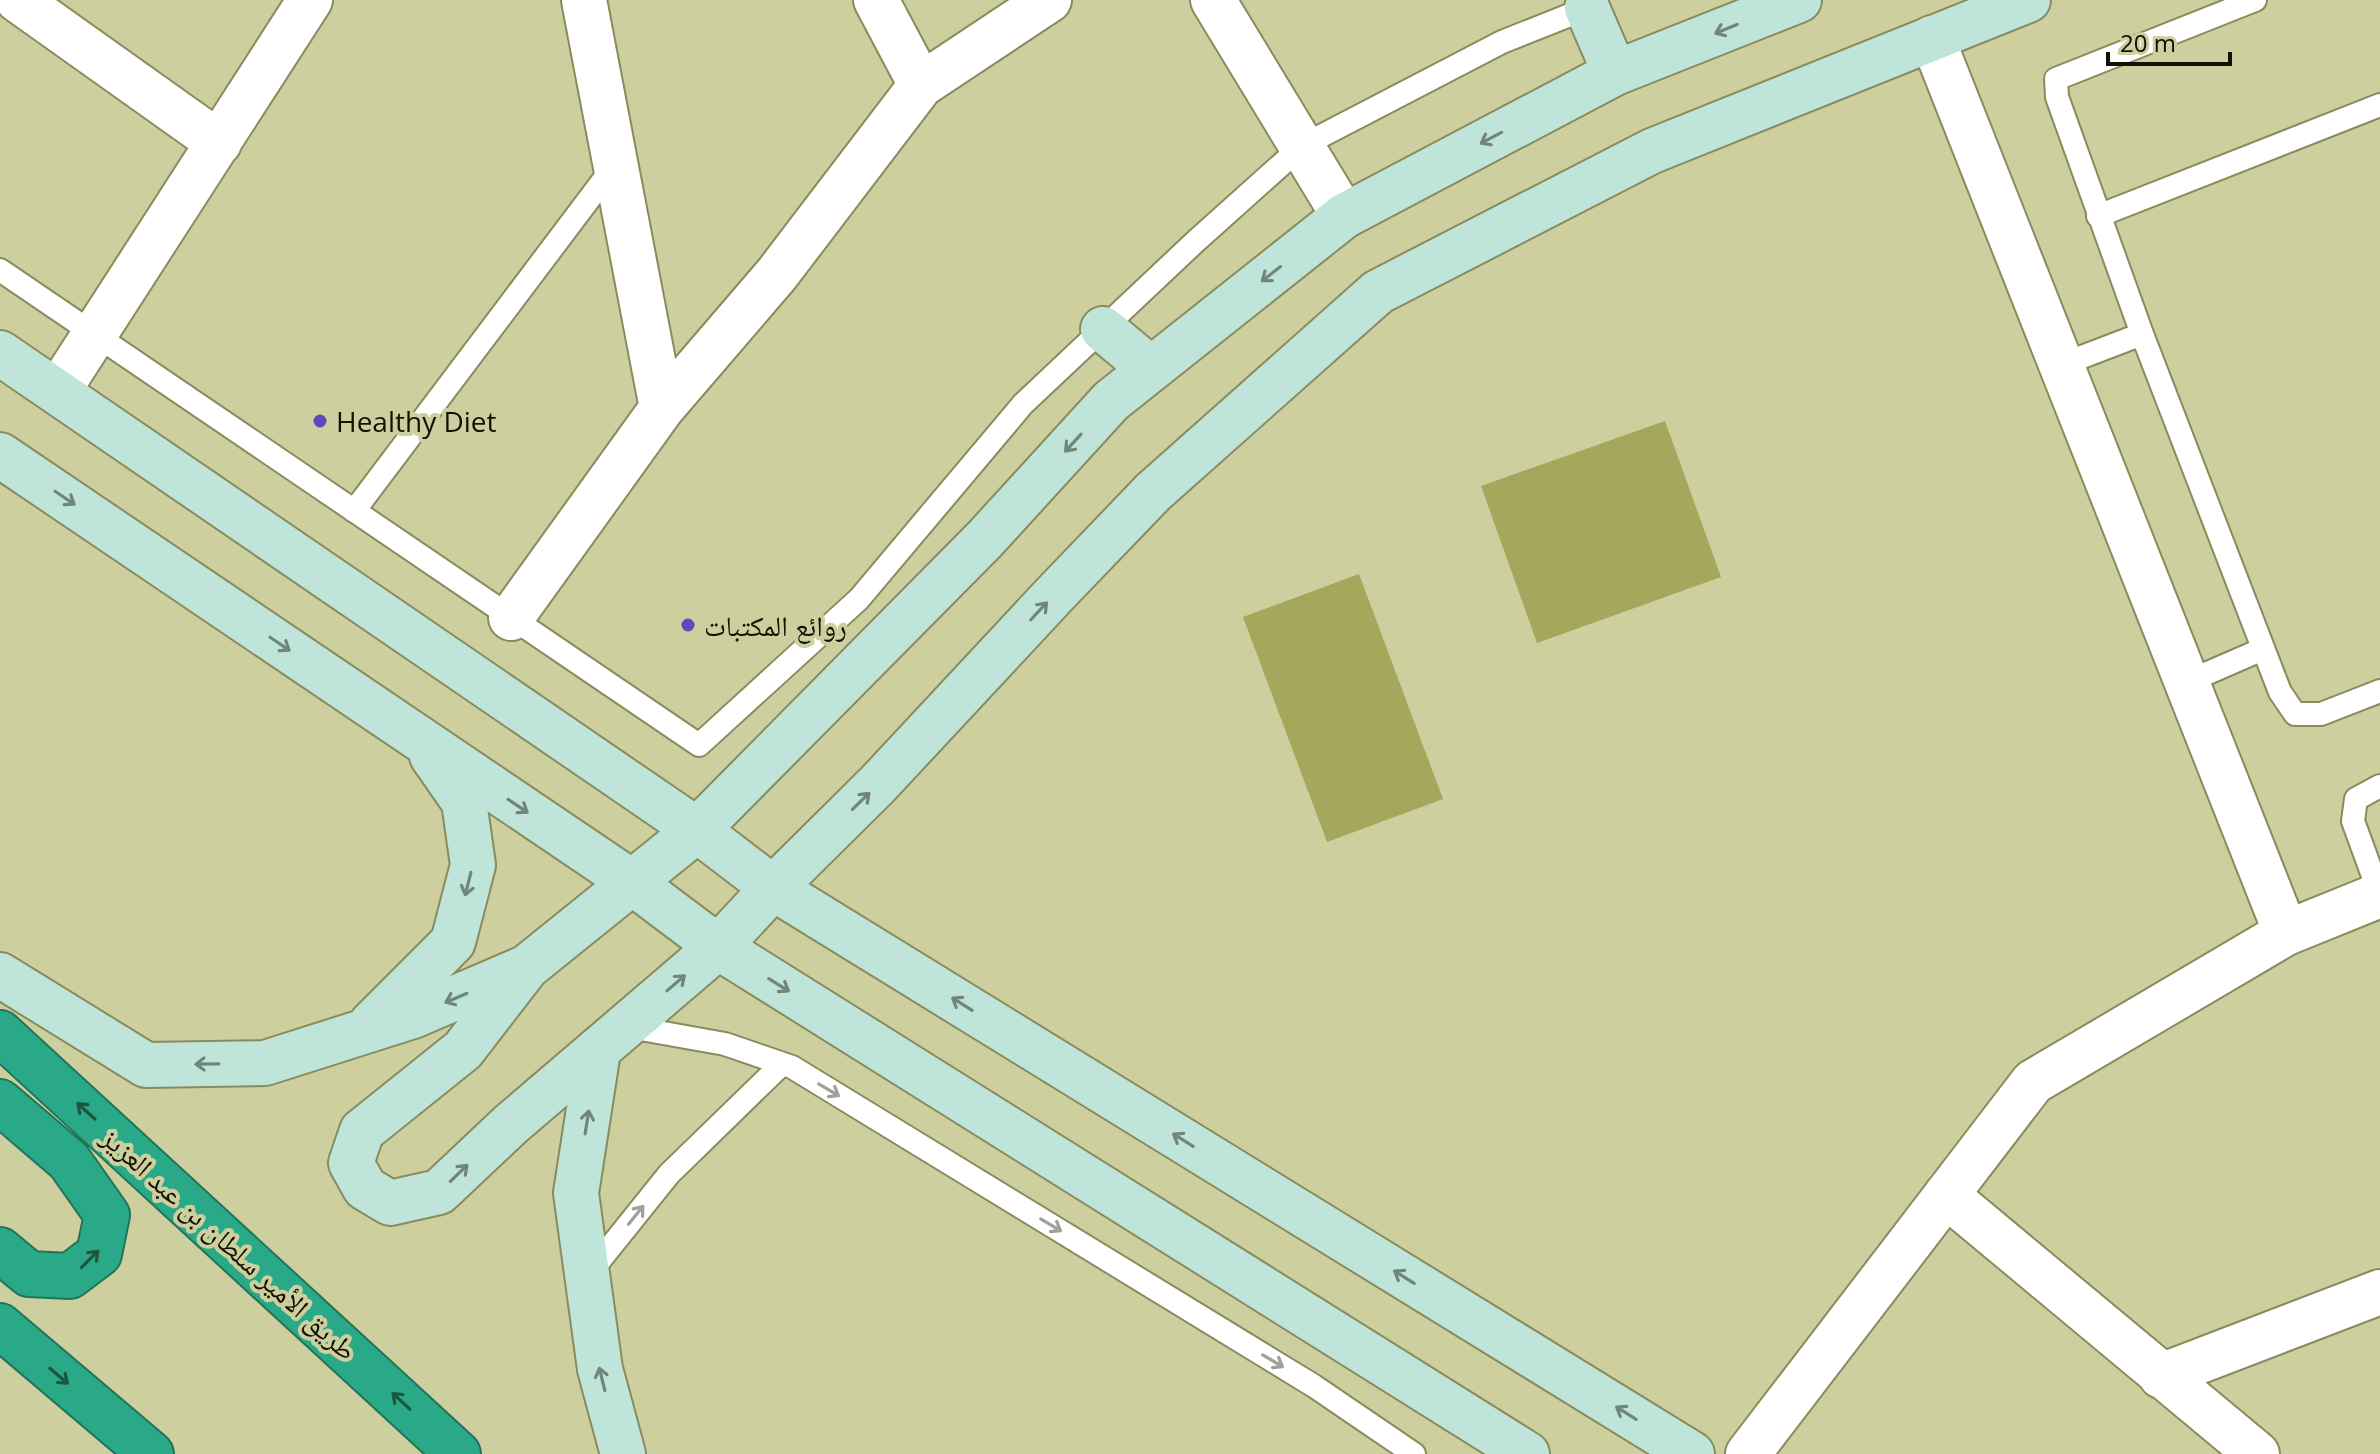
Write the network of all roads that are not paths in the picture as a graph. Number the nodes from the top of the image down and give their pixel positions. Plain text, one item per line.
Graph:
1 (18, 0) edge
2 (310, 0) edge
3 (584, 0) edge
4 (876, 0) edge
5 (1049, 0) edge
6 (1213, 0) edge
7 (1799, 0) edge
8 (2028, 0) edge
9 (2244, 2) edge
10 (1597, 4) edge
11 (1932, 38) junction
12 (1615, 73) junction
13 (921, 85) junction
14 (2380, 105) edge
15 (219, 143) junction
16 (1302, 146) junction
17 (615, 165) junction
18 (1344, 216) junction
19 (2098, 216) junction
20 (0, 270) edge
21 (1103, 329) junction
22 (95, 334) junction
23 (2142, 334) junction
24 (0, 353) edge
25 (2061, 365) junction
26 (1151, 369) junction
27 (58, 391) junction
28 (662, 408) junction
29 (0, 455) edge
30 (354, 511) junction
31 (511, 618) junction
32 (2263, 649) junction
33 (2187, 682) junction
34 (2380, 691) edge
35 (419, 738) junction
36 (2380, 786) edge
37 (697, 830) junction
38 (633, 883) junction
39 (773, 888) junction
40 (2380, 895) edge
41 (2286, 933) junction
42 (718, 947) junction
43 (527, 967) junction
44 (0, 975) edge
45 (364, 1032) junction
46 (0, 1033) edge
47 (610, 1038) junction
48 (782, 1064) junction
49 (0, 1102) edge
50 (1946, 1195) junction
51 (0, 1250) edge
52 (587, 1276) junction
53 (2380, 1292) edge
54 (0, 1326) edge
55 (2161, 1376) junction
56 (151, 1454) edge
57 (458, 1454) edge
58 (623, 1454) edge
59 (1414, 1454) edge
60 (1527, 1454) edge
61 (1692, 1454) edge
62 (1748, 1454) edge
63 (2257, 1454) edge

1 - 15 street
2 - 15 street
3 - 17 street
4 - 13 street
5 - 13 street
6 - 16 street
7 -> 12 street
8 - 11 street
9 - 19 lane
10 - 12 street
10 - 16 lane
11 - 25 street
39 -> 11 street
12 -> 18 street
13 - 28 street
14 - 19 lane
15 - 22 street
16 - 18 street
16 - 21 lane
17 - 28 street
17 - 30 lane
18 -> 26 street
19 - 23 lane
20 - 22 lane
21 - 26 street
21 - 31 lane
22 - 27 street
22 - 30 lane
23 - 25 lane
23 - 32 lane
24 - 27 street
25 - 33 street
26 -> 37 street
27 - 37 street
28 - 31 street
29 -> 35 street
30 - 31 lane
32 - 33 lane
32 - 34 lane
33 - 41 street
35 -> 38 street
35 -> 45 street
36 - 40 lane
37 - 38 street
37 - 39 street
38 - 42 street
38 - 43 street
39 - 42 street
61 -> 39 street
40 - 41 street
41 - 50 street
47 -> 42 street
42 -> 60 street
43 -> 45 street
43 -> 47 street
45 -> 44 street
57 -> 46 highway, طريق الأمير سلطان بن عبد العزيز
47 - 48 lane
52 -> 47 street
52 -> 48 lane
48 -> 59 lane
51 -> 49 highway
50 - 55 street
50 - 62 street
58 -> 52 street
53 - 55 street
54 -> 56 highway
55 - 63 street

